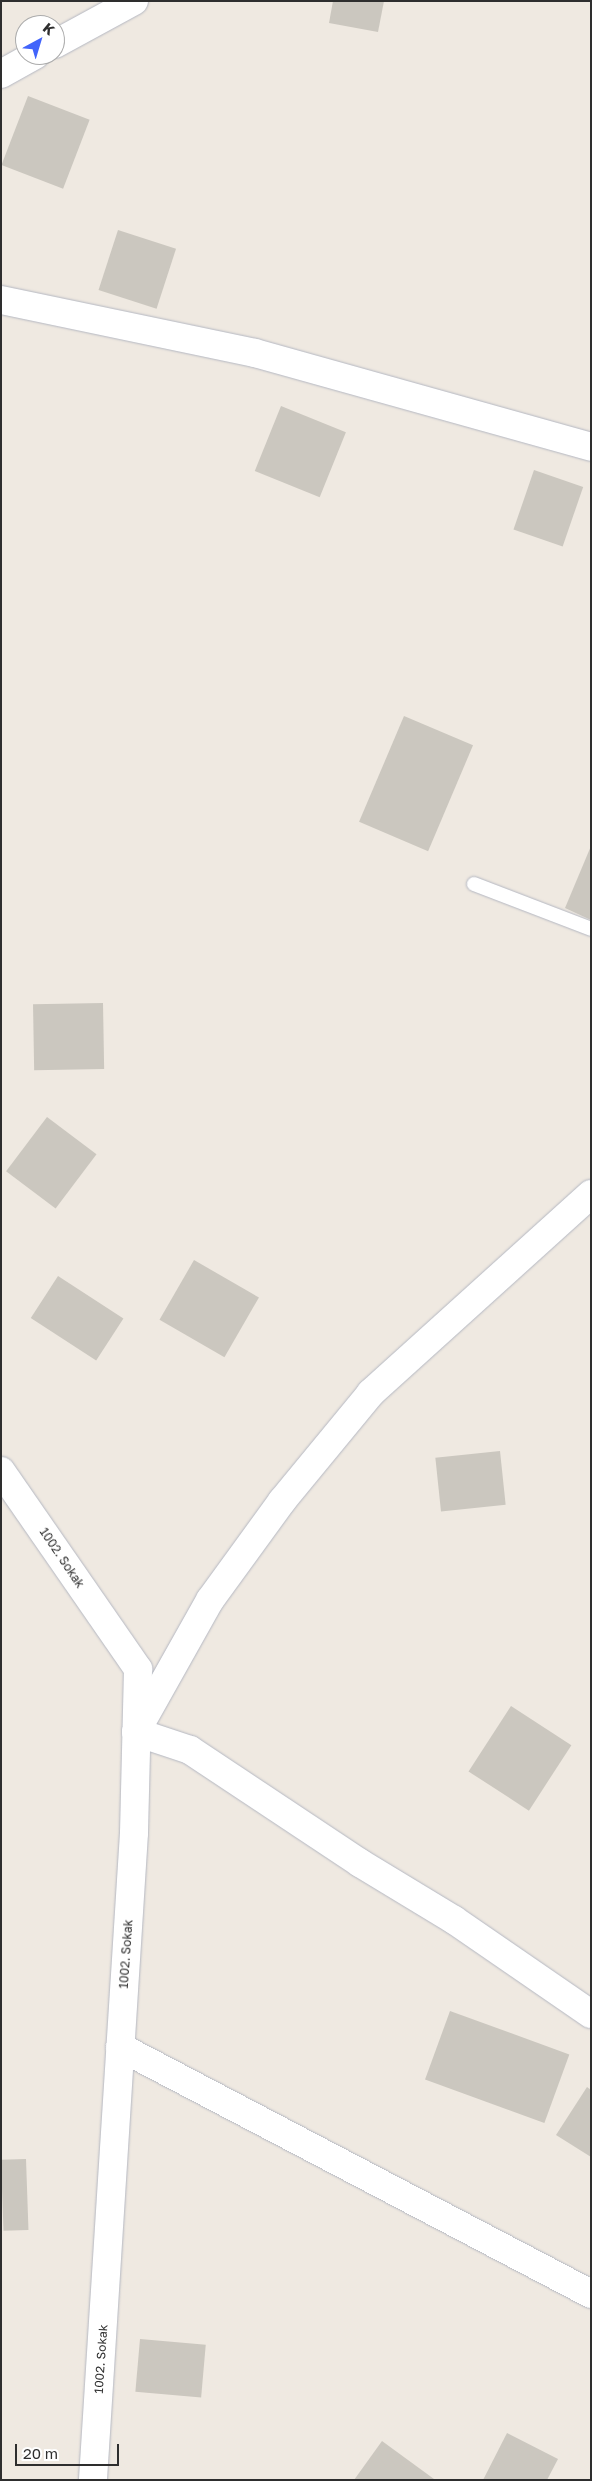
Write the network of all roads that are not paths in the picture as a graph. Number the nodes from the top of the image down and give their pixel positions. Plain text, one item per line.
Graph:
1 (134, 1) edge
2 (65, 39) edge
3 (17, 65) edge
4 (1, 74) edge
5 (1, 300) edge
6 (591, 447) edge
7 (474, 884) dead end
8 (591, 929) edge
9 (591, 1194) edge
10 (1, 1471) edge
11 (136, 1732) junction
12 (591, 2014) edge
13 (120, 2047) junction
14 (591, 2294) edge
15 (93, 2480) edge

1 - 2 street
3 - 4 street
5 - 6 street
7 - 8 lane
9 - 11 street
10 - 11 street, 1002. Sokak
11 - 12 street
11 - 13 street, 1002. Sokak
13 - 14 street
13 - 15 street, 1002. Sokak

